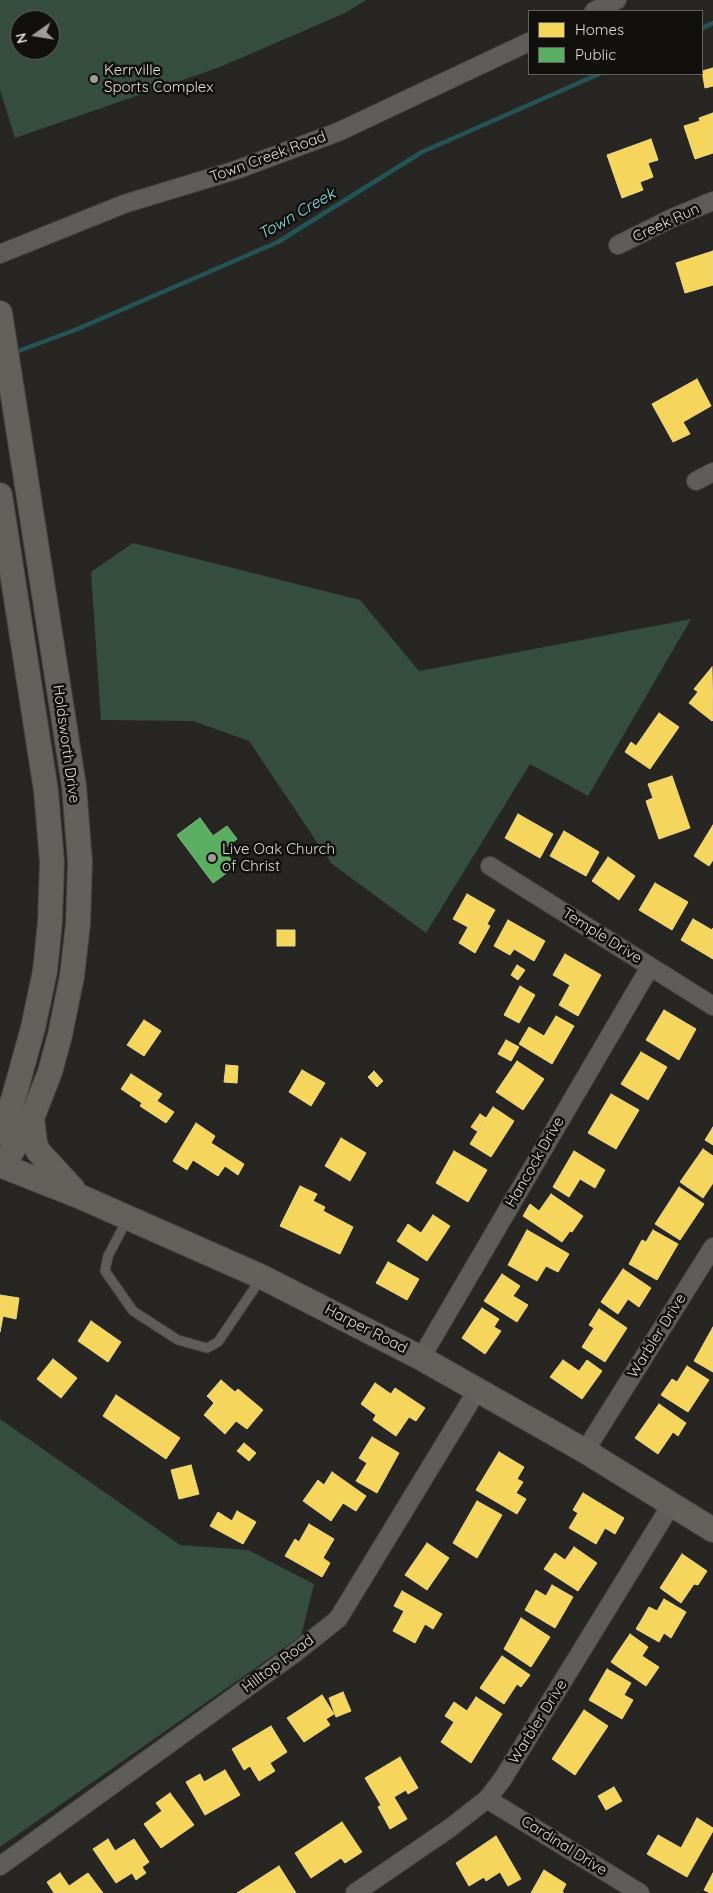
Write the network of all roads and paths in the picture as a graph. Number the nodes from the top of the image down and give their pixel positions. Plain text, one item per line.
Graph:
1 (617, 0) edge
2 (596, 10) edge
3 (528, 42) edge
4 (713, 201) edge
5 (618, 245) dead end
6 (0, 254) edge
7 (0, 313) edge
8 (713, 472) edge
9 (696, 482) dead end
10 (0, 495) edge
11 (74, 786) junction
12 (46, 791) junction
13 (490, 866) dead end
14 (650, 967) junction
15 (713, 1006) edge
16 (7, 1098) edge
17 (32, 1118) junction
18 (0, 1133) edge
19 (2, 1165) edge
20 (81, 1198) junction
21 (128, 1217) junction
22 (713, 1247) edge
23 (262, 1277) junction
24 (421, 1358) junction
25 (478, 1389) junction
26 (585, 1451) junction
27 (671, 1505) junction
28 (713, 1530) edge
29 (488, 1799) junction
30 (0, 1866) edge
31 (355, 1893) edge
32 (640, 1893) edge

1 - 2 street
3 - 6 street, Town Creek Road
4 - 5 street, Creek Run
7 - 11 main road, Holdsworth Drive
8 - 9 street
10 - 12 main road, Holdsworth Drive
11 - 12 street
11 - 17 main road, Holdsworth Drive
12 - 16 main road, Holdsworth Drive
13 - 14 street, Temple Drive
14 - 15 street, Temple Drive
14 - 24 street, Hancock Drive
16 - 18 main road, Holdsworth Drive
17 - 19 main road, Holdsworth Drive
17 - 20 main road
19 - 20 main road, Harper Road
20 - 21 main road, Harper Road
21 - 23 main road, Harper Road
21 - 23 lane
22 - 26 street, Warbler Drive
23 - 24 main road, Harper Road
24 - 25 main road, Harper Road
25 - 26 main road, Harper Road
25 - 30 street, Hilltop Road
26 - 27 main road, Harper Road
27 - 28 main road, Harper Road
27 - 29 street, Warbler Drive
29 - 31 street, Warbler Drive
29 - 32 street, Cardinal Drive

